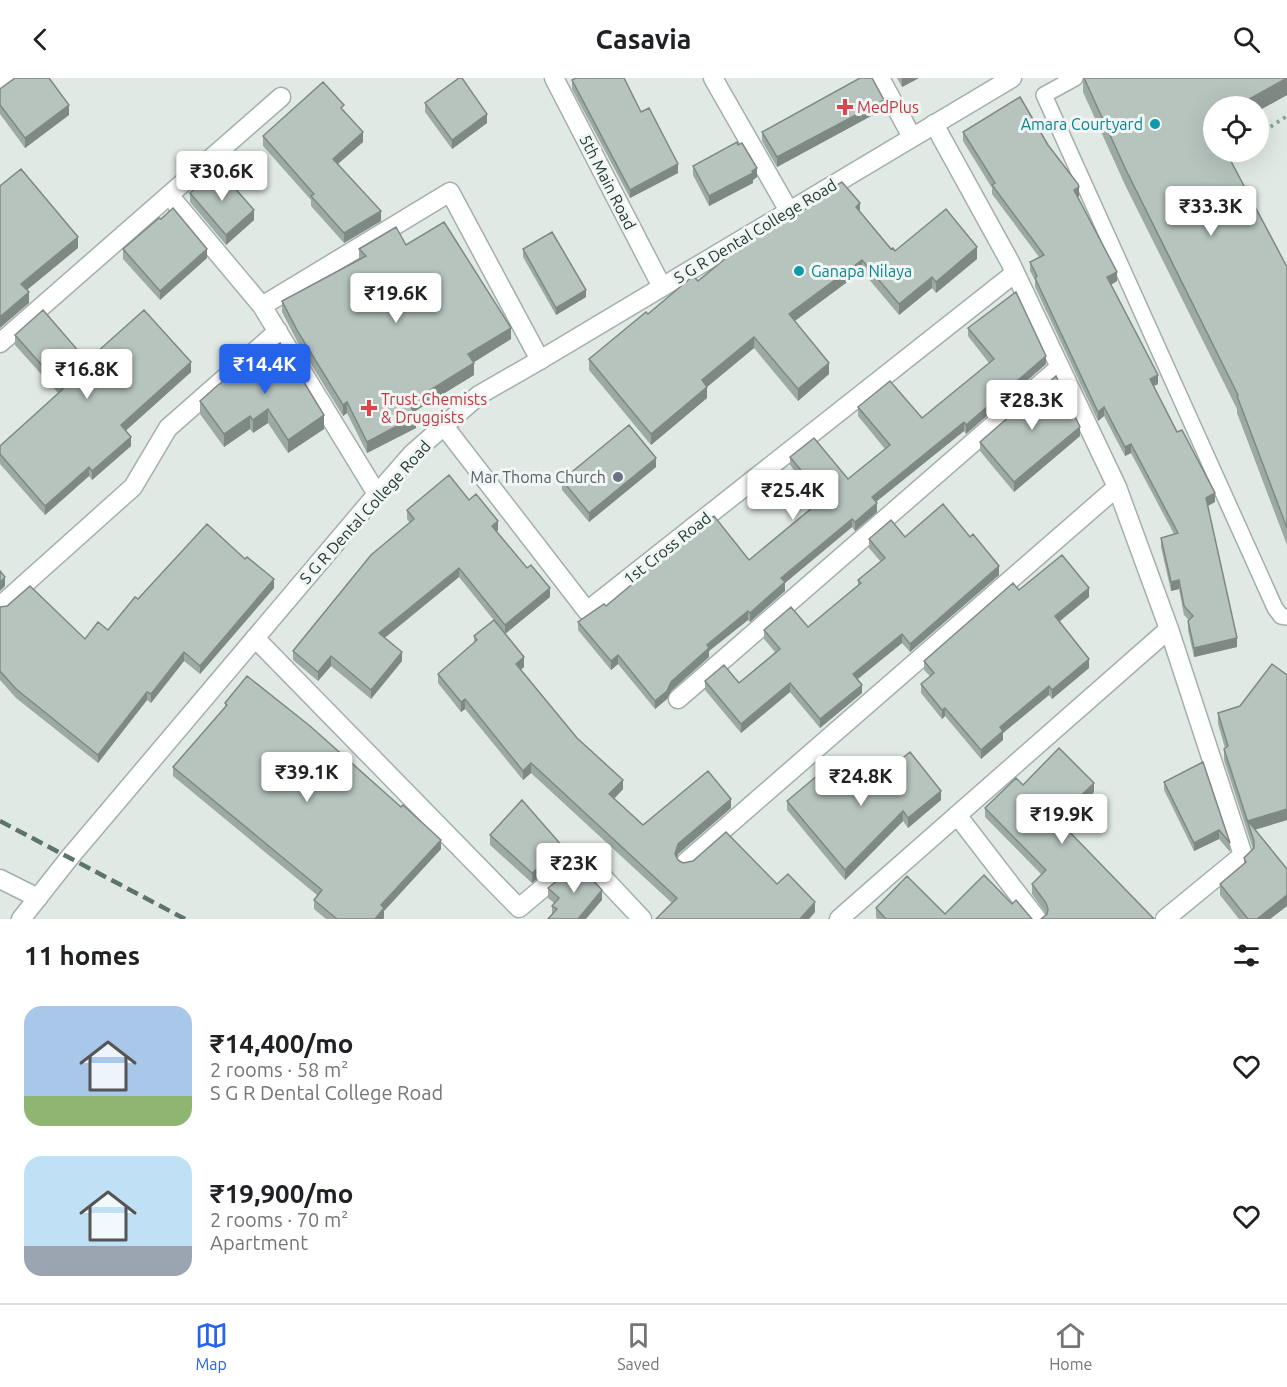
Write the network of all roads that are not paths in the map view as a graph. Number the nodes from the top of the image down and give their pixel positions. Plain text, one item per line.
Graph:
1 (7, 78) edge
2 (554, 78) edge
3 (713, 78) edge
4 (880, 78) edge
5 (1012, 78) edge
6 (1075, 78) edge
7 (0, 83) edge
8 (281, 98) dead end
9 (934, 124) junction
10 (912, 137) junction
11 (169, 195) junction
12 (789, 211) junction
13 (1015, 273) junction
14 (662, 286) junction
15 (262, 306) junction
16 (278, 331) junction
17 (0, 343) edge
18 (540, 360) junction
19 (1060, 367) junction
20 (444, 426) junction
21 (1117, 487) junction
22 (377, 494) junction
23 (0, 606) edge
24 (1287, 617) edge
25 (1170, 629) junction
26 (255, 638) junction
27 (678, 699) dead end
28 (957, 815) junction
29 (686, 862) edge
30 (0, 879) edge
31 (38, 898) junction
32 (513, 913) edge
33 (21, 919) edge
34 (642, 919) edge
35 (839, 919) edge
36 (1037, 919) edge
37 (1165, 919) edge

1 - 7 street
2 - 14 street, 5th Main Road
3 - 12 street
4 - 10 street
5 - 9 street, S G R Dental College Road
6 - 24 lane
8 - 11 street
9 - 10 street, S G R Dental College Road
9 - 13 street
10 - 12 street, S G R Dental College Road
11 - 15 street
11 - 17 street
12 - 14 street, S G R Dental College Road
13 - 19 street
13 - 20 street, 1st Cross Road
14 - 18 street, S G R Dental College Road
15 - 16 street
15 - 18 street
16 - 22 street
16 - 23 street
18 - 20 street, S G R Dental College Road
19 - 21 street
19 - 27 street
20 - 22 street, S G R Dental College Road
21 - 25 street
21 - 29 street
22 - 26 street, S G R Dental College Road
25 - 28 street
25 - 37 street
26 - 31 street, S G R Dental College Road
26 - 32 street
28 - 35 street
28 - 36 street
30 - 31 street
31 - 33 street, S G R Dental College Road
32 - 34 street

